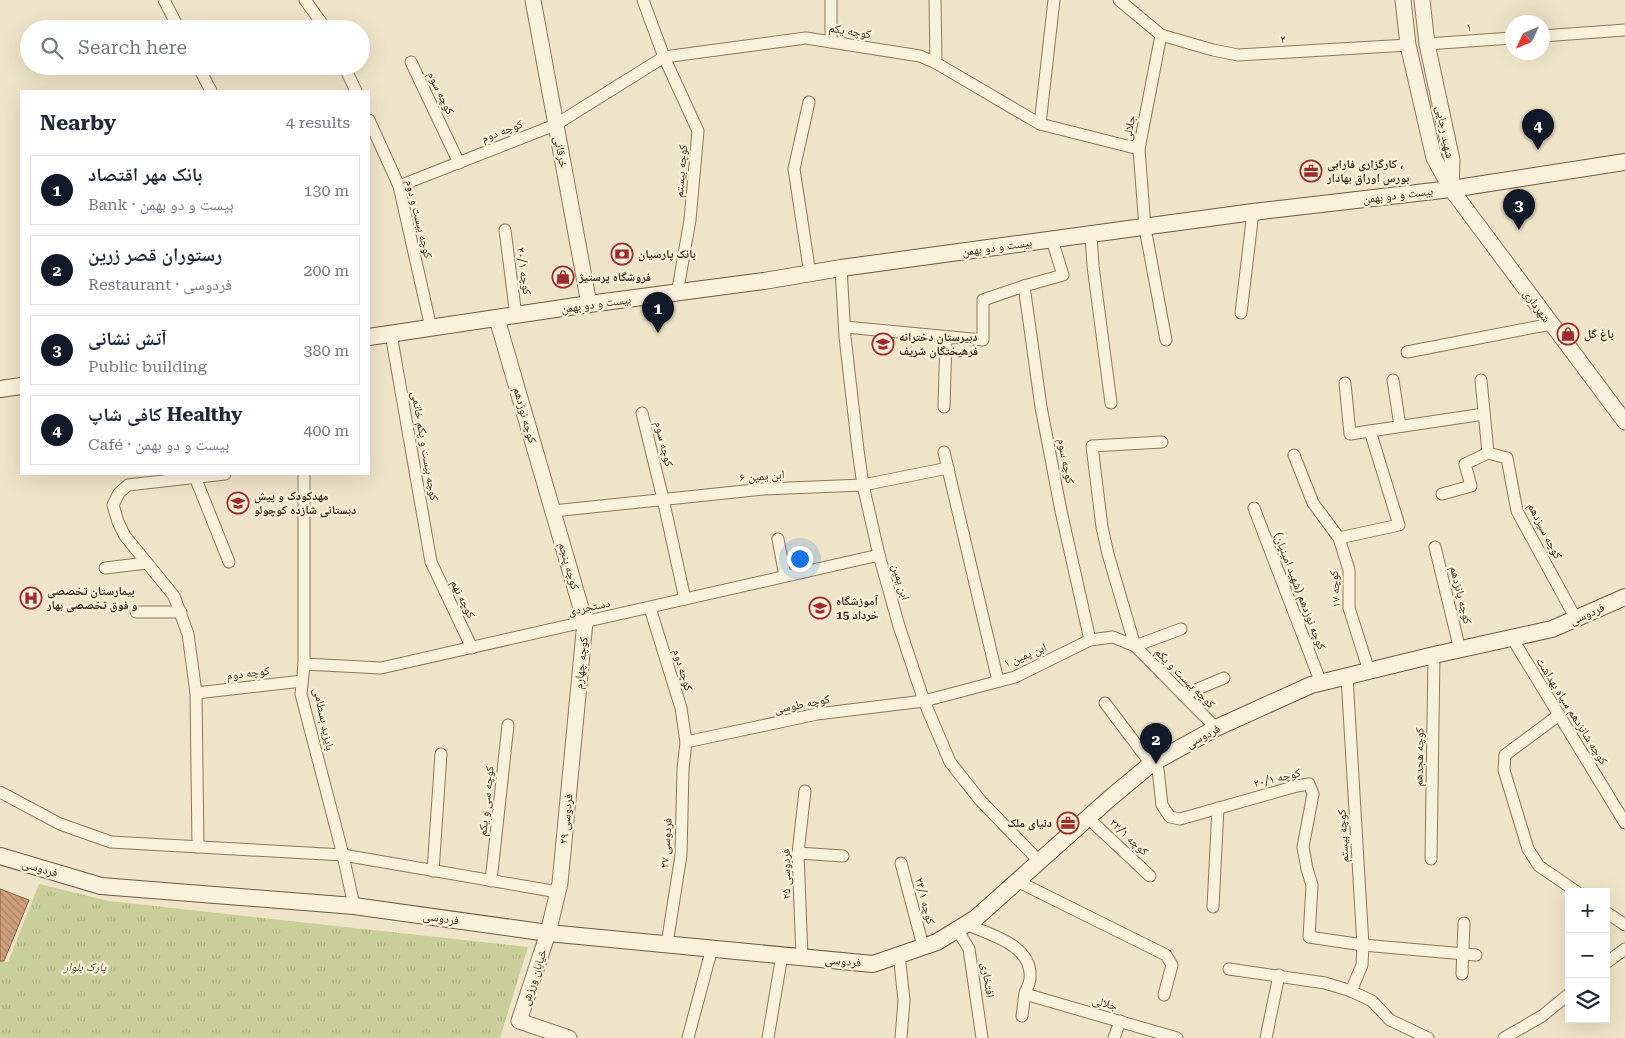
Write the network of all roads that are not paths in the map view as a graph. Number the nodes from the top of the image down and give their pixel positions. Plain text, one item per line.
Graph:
1 (164, 0) edge
2 (305, 0) edge
3 (533, 0) edge
4 (643, 0) edge
5 (831, 0) edge
6 (935, 0) edge
7 (1054, 0) edge
8 (1119, 0) edge
9 (1403, 0) edge
10 (1422, 0) edge
11 (174, 20) edge
12 (319, 20) edge
13 (1625, 30) edge
14 (1161, 35) junction
15 (1550, 35) edge
16 (1505, 38) edge
17 (832, 42) junction
18 (1408, 44) junction
19 (1427, 44) junction
20 (664, 57) junction
21 (411, 62) dead end
22 (936, 63) junction
23 (203, 75) edge
24 (348, 75) edge
25 (210, 90) edge
26 (356, 90) edge
27 (809, 102) dead end
28 (370, 122) edge
29 (1040, 124) junction
30 (555, 125) junction
31 (1139, 149) junction
32 (1625, 162) edge
33 (459, 163) junction
34 (398, 186) junction
35 (1451, 189) junction
36 (1253, 212) junction
37 (1145, 228) junction
38 (505, 230) dead end
39 (1092, 235) junction
40 (1052, 240) junction
41 (841, 268) junction
42 (810, 274) junction
43 (1024, 286) junction
44 (677, 294) junction
45 (589, 304) junction
46 (1241, 313) dead end
47 (516, 316) junction
48 (497, 319) junction
49 (1551, 324) junction
50 (845, 327) junction
51 (430, 328) junction
52 (391, 334) junction
53 (946, 336) junction
54 (370, 337) edge
55 (1166, 340) dead end
56 (1407, 352) dead end
57 (1393, 380) dead end
58 (1481, 380) dead end
59 (1345, 383) dead end
60 (1, 385) edge
61 (20, 386) edge
62 (1111, 403) dead end
63 (944, 407) dead end
64 (642, 413) dead end
65 (1484, 414) junction
66 (1625, 422) edge
67 (1400, 426) junction
68 (1370, 431) junction
69 (1162, 442) dead end
70 (944, 452) dead end
71 (1488, 453) junction
72 (1294, 455) dead end
73 (948, 468) junction
74 (215, 475) edge
75 (304, 475) edge
76 (195, 477) junction
77 (864, 484) junction
78 (1442, 494) dead end
79 (663, 499) junction
80 (1254, 508) dead end
81 (553, 511) junction
82 (1339, 538) junction
83 (778, 539) dead end
84 (1435, 547) dead end
85 (879, 555) junction
86 (229, 562) dead end
87 (431, 562) joint
88 (147, 563) junction
89 (105, 568) dead end
90 (785, 576) junction
91 (1625, 597) edge
92 (685, 599) junction
93 (650, 608) junction
94 (136, 612) dead end
95 (181, 612) junction
96 (1576, 619) junction
97 (585, 622) junction
98 (1181, 629) dead end
99 (1512, 638) junction
100 (1090, 640) junction
101 (1135, 646) junction
102 (472, 648) junction
103 (1460, 650) junction
104 (1434, 655) junction
105 (304, 664) junction
106 (1369, 671) junction
107 (1347, 677) junction
108 (1224, 678) dead end
109 (998, 680) junction
110 (302, 681) junction
111 (1321, 683) junction
112 (196, 693) junction
113 (1183, 695) junction
114 (924, 701) junction
115 (578, 704) joint
116 (1105, 704) dead end
117 (1559, 715) junction
118 (508, 725) dead end
119 (1216, 728) junction
120 (686, 742) junction
121 (441, 754) dead end
122 (1154, 763) junction
123 (805, 791) dead end
124 (0, 792) edge
125 (1218, 808) junction
126 (1088, 818) junction
127 (1625, 823) edge
128 (198, 847) junction
129 (798, 853) junction
130 (343, 855) junction
131 (0, 856) edge
132 (843, 856) dead end
133 (1431, 859) dead end
134 (1039, 861) junction
135 (901, 863) dead end
136 (433, 870) junction
137 (1150, 876) dead end
138 (491, 881) junction
139 (1016, 881) junction
140 (1571, 888) edge
141 (558, 892) junction
142 (354, 906) junction
143 (1213, 907) dead end
144 (1610, 915) edge
145 (1464, 923) dead end
146 (1625, 925) edge
147 (961, 927) junction
148 (548, 933) junction
149 (667, 944) junction
150 (1363, 945) junction
151 (923, 946) junction
152 (712, 948) junction
153 (1625, 949) edge
154 (899, 954) junction
155 (1463, 954) junction
156 (782, 955) junction
157 (1476, 955) dead end
158 (802, 957) junction
159 (1610, 959) edge
160 (1229, 969) dead end
161 (1462, 974) dead end
162 (1279, 975) junction
163 (1351, 991) junction
164 (1025, 994) junction
165 (1164, 995) dead end
166 (1565, 997) edge
167 (1022, 1016) dead end
168 (1120, 1021) junction
169 (569, 1038) edge
170 (688, 1038) edge
171 (768, 1038) edge
172 (901, 1038) edge
173 (982, 1038) edge
174 (1114, 1038) edge
175 (1178, 1038) edge
176 (1266, 1038) edge
177 (1428, 1038) edge
178 (1504, 1038) edge

1 - 11 street
2 - 12 street
3 - 30 street, خرقانی
4 - 20 street
5 - 17 street
6 - 22 street
7 - 29 street
8 - 14 street
9 - 18 street, شهید رجایی
10 - 19 street, شهید رجایی
13 - 15 street
14 - 18 street, ۲
14 - 31 street, جلالی
16 - 19 street, ۱
17 - 20 street, کوچه یکم
17 - 22 street, کوچه یکم
18 - 35 street, شهید رجایی
19 - 35 street, شهید رجایی
20 - 30 street, کوچه یکم
20 - 44 street, کوچه بیستم
21 - 33 street, کوچه سوم
22 - 29 street, کوچه یکم
23 - 25 street
24 - 26 street
27 - 42 street
28 - 34 street, کوچه بیست و دوم
29 - 31 street, کوچه یکم
30 - 33 street, کوچه دوم
30 - 45 street, خرقانی
31 - 37 street, جلالی
32 - 35 main road, بیست و دو بهمن
33 - 34 street, کوچه دوم
34 - 51 street, کوچه بیست و دوم
35 - 36 main road, بیست و دو بهمن
35 - 49 street, شهرداری
36 - 37 main road, بیست و دو بهمن
36 - 46 street
37 - 39 main road, بیست و دو بهمن
37 - 55 street, جلالی
38 - 47 street, کوچه ۲۰/۱
39 - 40 main road, بیست و دو بهمن
39 - 62 street
40 - 41 main road, بیست و دو بهمن
40 - 43 street
41 - 42 main road, بیست و دو بهمن
41 - 50 street, ابن یمین
42 - 44 main road, بیست و دو بهمن
43 - 53 street
43 - 100 street, کوچه سوم
44 - 45 main road, بیست و دو بهمن
45 - 47 main road, بیست و دو بهمن
47 - 48 main road, بیست و دو بهمن
48 - 51 main road, بیست و دو بهمن
48 - 81 street, کوچه نوزدهم
49 - 56 street
49 - 66 street, شهرداری
50 - 53 street
50 - 77 street, ابن یمین
51 - 52 main road, بیست و دو بهمن
52 - 54 main road, بیست و دو بهمن
52 - 87 street, کوچه بیست و یکم خاتمی
53 - 63 street
57 - 67 street
58 - 65 street
59 - 68 street
60 - 61 main road
64 - 79 street, کوچه سوم
65 - 67 street
65 - 71 street
67 - 68 street
68 - 82 street
69 - 101 street
70 - 73 street
71 - 78 street
71 - 96 street, کوچه سیزدهم
72 - 82 street, ۱۷ کوچه
73 - 77 street, ابن یمین ۶
73 - 109 street
74 - 76 street
75 - 105 street, بایزید بسطامی
76 - 86 street
76 - 88 street
77 - 79 street, ابن یمین ۶
77 - 85 street, ابن یمین
79 - 81 street
79 - 92 street, کوچه سوم
80 - 111 street, کوچه نوزدهم (شهید امینیان)
81 - 97 street, کوچه پنجم
82 - 106 street, ۱۷ کوچه
83 - 90 street
84 - 103 street, کوچه پانزدهم
85 - 90 street, دستجردی
85 - 114 street, ابن یمین
87 - 102 street, کوچه نهم
88 - 89 street
88 - 95 street
90 - 92 street, دستجردی
91 - 96 main road, فردوسی
92 - 93 street, دستجردی
93 - 97 street, دستجردی
93 - 120 street, کوچه دوم
94 - 95 street
95 - 112 street
96 - 99 main road, فردوسی
97 - 102 street, دستجردی
97 - 115 street, کوچه چهارم
98 - 101 street
99 - 103 main road, فردوسی
99 - 117 street, کوچه شانزدهم سپاه بهداشت
100 - 101 street, ابن یمین ۱
100 - 109 street, ابن یمین ۱
101 - 113 street, کوچه بیست و یکم
102 - 105 street, دستجردی
103 - 104 main road, فردوسی
104 - 106 main road, فردوسی
104 - 133 street, کوچه هجدهم
105 - 110 street, بایزید بسطامی
106 - 107 main road, فردوسی
107 - 111 main road, فردوسی
107 - 150 street, کوچه بیستم
108 - 113 street
109 - 114 street, ابن یمین ۱
110 - 112 street, کوچه دوم
110 - 130 street, بایزید بسطامی
111 - 119 main road, فردوسی
112 - 128 street
113 - 119 street, کوچه بیست و یکم
114 - 120 street, کوچه طوسی
114 - 134 street, ابن یمین
115 - 141 street, فردوسی ۲۹
116 - 122 street
117 - 127 street, کوچه شانزدهم سپاه بهداشت
117 - 140 street
118 - 138 street, کوچه سی و یکم
119 - 122 main road, فردوسی
120 - 149 street, فردوسی ۲۷
121 - 136 street
122 - 125 street, کوچه ۲۰/۱
122 - 126 main road, فردوسی
123 - 129 street, فردوسی ۲۵
124 - 128 street
125 - 143 street
125 - 150 street, کوچه ۲۰/۱
126 - 134 main road, فردوسی
126 - 137 street, کوچه ۲۲/۱
128 - 130 street
129 - 132 street
129 - 158 street, فردوسی ۲۵
130 - 136 street
130 - 142 street, بایزید بسطامی
131 - 142 main road, فردوسی
134 - 139 main road, فردوسی
135 - 151 street, کوچه ۲۳/۱
136 - 138 street
138 - 141 street
139 - 147 main road, فردوسی
139 - 165 street
141 - 148 street, فردوسی ۲۹
142 - 148 main road, فردوسی
144 - 146 street
145 - 155 street
147 - 151 main road, فردوسی
147 - 164 street
147 - 173 street, افتخاری
148 - 149 main road, فردوسی
148 - 169 street, خیابان ورزش
149 - 152 main road, فردوسی
150 - 155 street, کوچه ۲۰/۱
150 - 163 street, کوچه بیستم
151 - 154 main road, فردوسی
152 - 156 main road, فردوسی
152 - 170 street
153 - 159 street
154 - 158 main road, فردوسی
154 - 172 street
155 - 157 street, کوچه ۲۰/۱
155 - 161 street
156 - 158 main road, فردوسی
156 - 171 street
160 - 162 street
162 - 163 street
162 - 176 street
163 - 177 street
164 - 167 street
164 - 168 street, جلالی
166 - 178 street
168 - 174 street
168 - 175 street, جلالی

